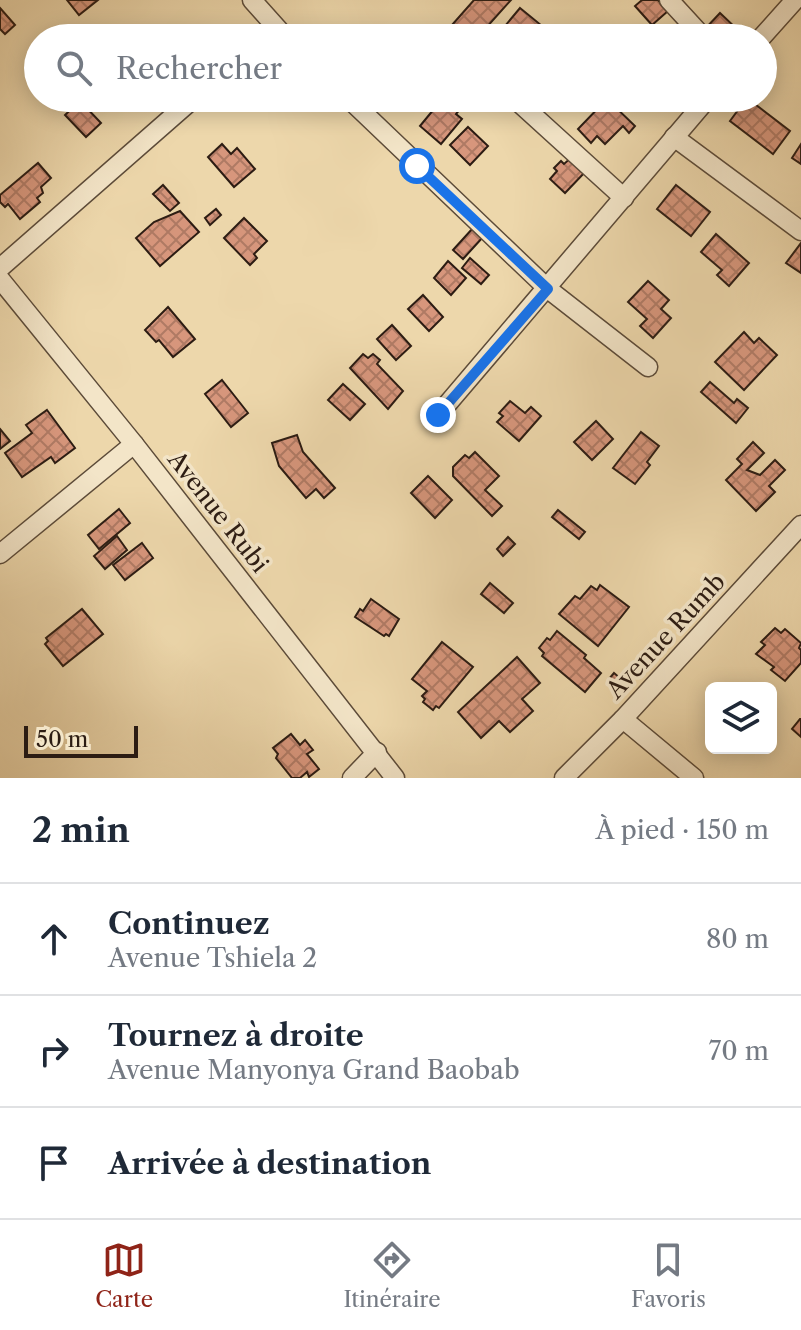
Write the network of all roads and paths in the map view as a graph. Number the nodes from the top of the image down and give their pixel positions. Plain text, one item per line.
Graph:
1 (669, 0) edge
2 (795, 0) edge
3 (256, 2) edge
4 (269, 24) edge
5 (691, 24) edge
6 (774, 24) edge
7 (178, 112) edge
8 (363, 112) edge
9 (529, 112) edge
10 (696, 112) edge
11 (674, 137) junction
12 (624, 198) junction
13 (801, 231) edge
14 (0, 268) edge
15 (0, 279) edge
16 (548, 289) junction
17 (648, 367) dead end
18 (438, 415) dead end
19 (134, 444) junction
20 (801, 525) edge
21 (0, 554) edge
22 (623, 719) junction
23 (377, 752) junction
24 (352, 778) edge
25 (395, 778) edge
26 (564, 778) edge
27 (694, 778) edge

1 - 5 street
2 - 6 street
3 - 4 street
7 - 14 street
8 - 16 street
9 - 12 street
10 - 11 street
11 - 12 street
11 - 13 street
12 - 16 street
15 - 19 street, Avenue Rubi
16 - 17 street
16 - 18 street
19 - 21 street
19 - 23 street, Avenue Rubi
20 - 22 street, Avenue Rumb
22 - 26 street, Avenue Rumb
22 - 27 street
23 - 24 street
23 - 25 street, Avenue Rubi

